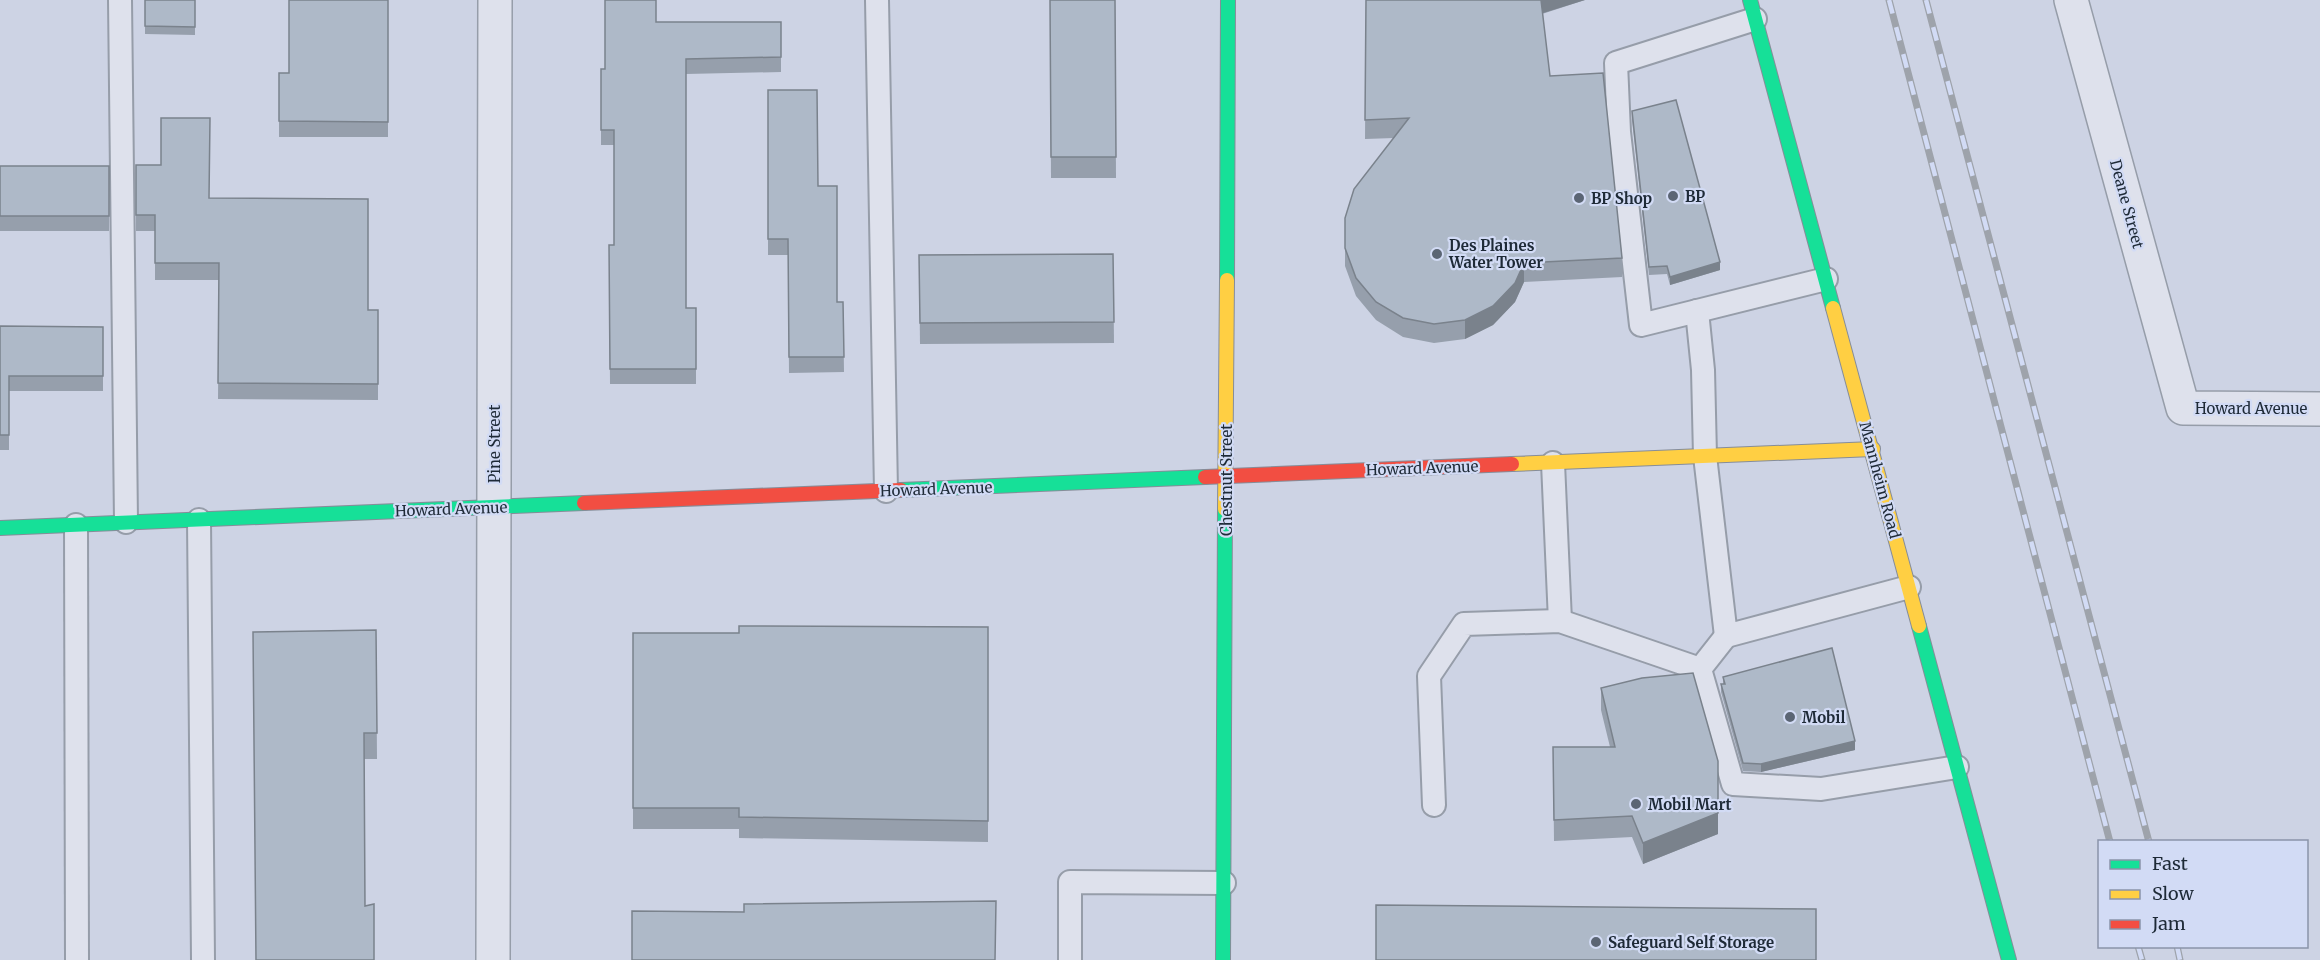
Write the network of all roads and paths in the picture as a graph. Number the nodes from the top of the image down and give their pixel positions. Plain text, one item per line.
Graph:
1 (120, 0) edge
2 (495, 0) edge
3 (877, 0) edge
4 (1228, 0) edge
5 (2071, 0) edge
6 (1753, 10) edge
7 (1826, 279) junction
8 (1696, 311) junction
9 (2183, 408) joint
10 (2320, 409) edge
11 (1873, 449) junction
12 (1705, 456) junction
13 (1553, 463) junction
14 (1226, 476) junction
15 (886, 491) junction
16 (494, 507) junction
17 (199, 520) junction
18 (126, 522) junction
19 (76, 525) junction
20 (0, 528) edge
21 (1909, 586) junction
22 (1560, 621) junction
23 (1726, 636) junction
24 (1700, 669) junction
25 (1957, 767) junction
26 (1434, 805) dead end
27 (1224, 884) junction
28 (77, 960) edge
29 (203, 960) edge
30 (493, 960) edge
31 (1070, 960) edge
32 (1223, 960) edge
33 (2009, 960) edge

1 - 18 lane
2 - 16 street, Pine Street
3 - 15 lane
4 - 14 street, Chestnut Street
5 - 9 street, Deane Street
6 - 7 street, Mannheim Road
6 - 8 lane
7 - 8 lane
7 - 11 street, Mannheim Road
8 - 12 lane
9 - 10 street, Howard Avenue
11 - 12 street, Howard Avenue
11 - 21 street, Mannheim Road
12 - 13 street, Howard Avenue
12 - 23 lane
13 - 14 street, Howard Avenue
13 - 22 lane
14 - 15 street, Howard Avenue
14 - 27 street, Chestnut Street
15 - 16 street, Howard Avenue
16 - 17 street, Howard Avenue
16 - 30 street, Pine Street
17 - 18 street, Howard Avenue
17 - 29 lane
18 - 19 street, Howard Avenue
19 - 20 street, Howard Avenue
19 - 28 lane
21 - 23 lane
21 - 25 street, Mannheim Road
22 - 24 lane
22 - 26 lane
23 - 24 lane
24 - 25 lane
25 - 33 street, Mannheim Road
27 - 31 lane
27 - 32 street, Chestnut Street

